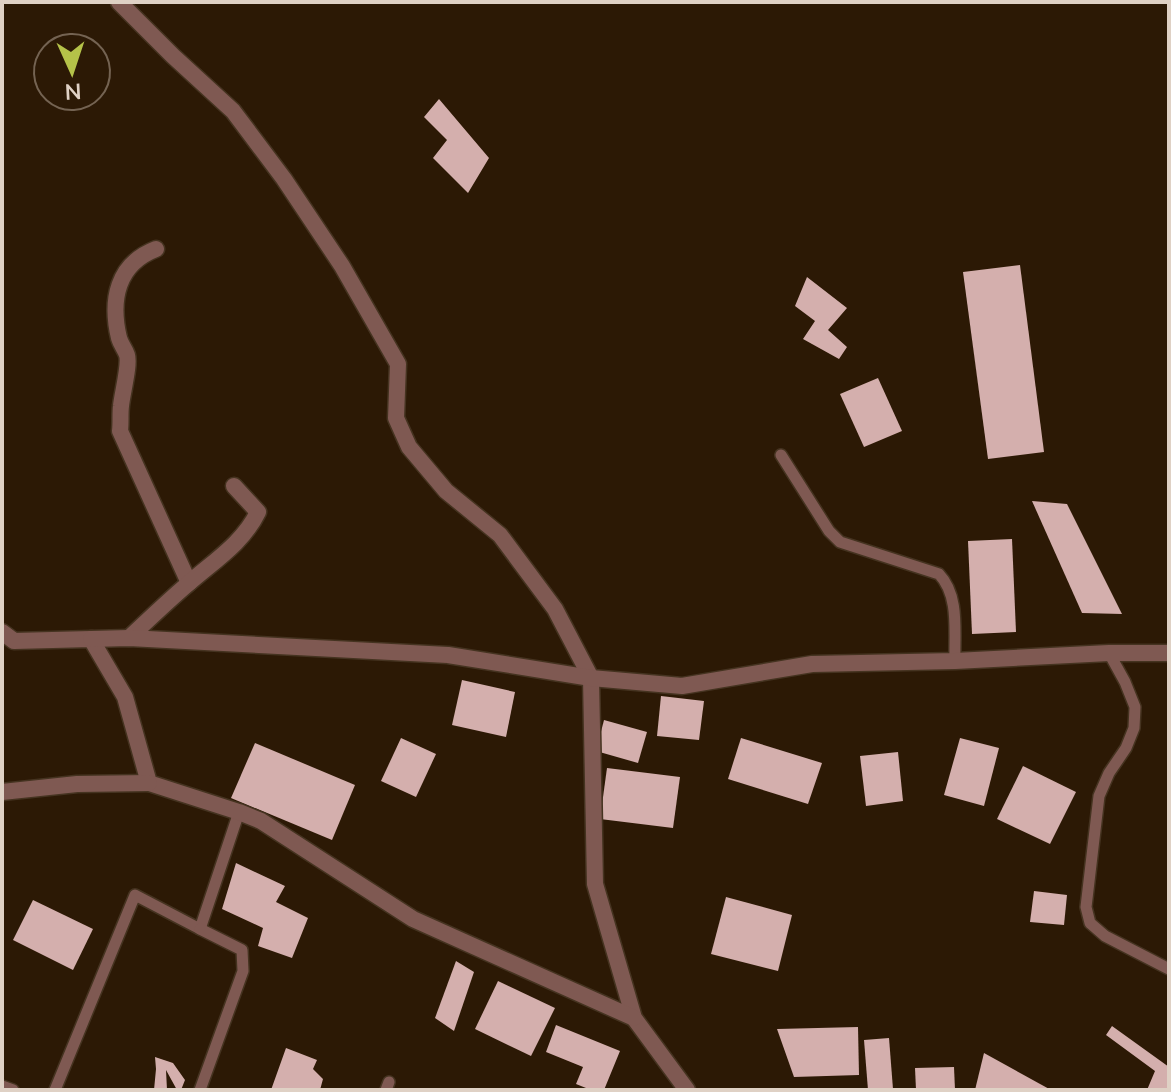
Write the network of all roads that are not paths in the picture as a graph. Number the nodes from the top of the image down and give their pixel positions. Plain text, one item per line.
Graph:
1 (119, 2) edge
2 (156, 249) dead end
3 (781, 455) dead end
4 (234, 486) dead end
5 (189, 583) junction
6 (2, 632) edge
7 (129, 638) junction
8 (91, 639) junction
9 (1109, 653) junction
10 (1169, 653) edge
11 (955, 661) junction
12 (591, 678) junction
13 (149, 783) junction
14 (2, 792) edge
15 (239, 812) junction
16 (200, 929) junction
17 (1169, 969) edge
18 (634, 1018) junction
19 (2, 1086) edge
20 (13, 1090) edge
21 (55, 1090) edge
22 (200, 1090) edge
23 (687, 1090) edge

1 - 12 street
2 - 5 street
3 - 11 lane
4 - 5 street
5 - 7 street
6 - 8 street
7 - 8 street
7 - 12 street
8 - 13 street
9 - 10 street
9 - 11 street
9 - 17 lane
11 - 12 street
12 - 18 street
13 - 14 street
13 - 15 street
15 - 16 lane
15 - 18 street
16 - 21 lane
16 - 22 lane
18 - 23 street
19 - 20 lane

